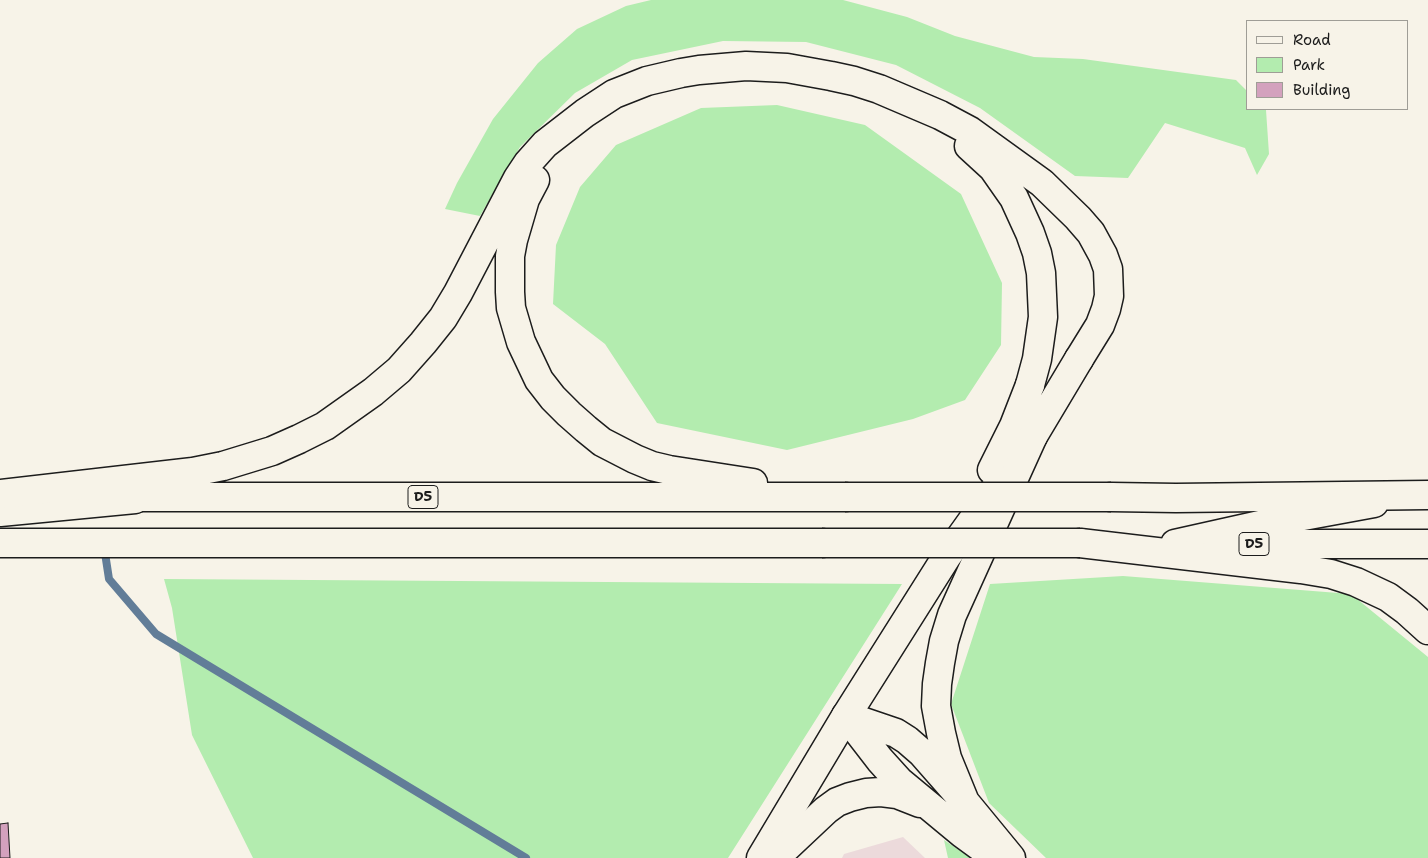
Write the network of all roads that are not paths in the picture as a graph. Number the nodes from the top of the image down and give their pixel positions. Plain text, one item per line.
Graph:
1 (896, 95) junction
2 (585, 113) junction
3 (1033, 436) junction
4 (0, 496) edge
5 (1420, 496) edge
6 (149, 497) junction
7 (845, 497) junction
8 (1176, 498) junction
9 (0, 512) edge
10 (1287, 519) junction
11 (0, 527) edge
12 (0, 543) edge
13 (1080, 543) junction
14 (148, 544) junction
15 (1175, 544) junction
16 (1416, 544) edge
17 (947, 556) junction
18 (1428, 630) edge
19 (846, 716) junction
20 (966, 802) junction
21 (928, 806) junction
22 (761, 858) edge
23 (775, 858) edge
24 (996, 858) edge
25 (1012, 858) edge

1 - 2 main road
1 - 3 main road
1 - 17 main road
2 - 4 main road
2 - 7 main road
3 - 17 main road
3 - 20 main road
4 - 6 main road, D5
5 - 8 main road, D5
5 - 10 main road, D5
6 - 7 main road, D5
6 - 9 main road, D5
7 - 8 main road, D5, bridge
8 - 10 main road, D5
10 - 15 main road, D5
10 - 16 main road, D5
11 - 14 main road, D5
12 - 14 main road, D5
13 - 14 main road, D5, bridge
13 - 15 main road, D5
13 - 18 main road
15 - 16 main road, D5
17 - 19 main road
19 - 20 main road
19 - 21 main road
19 - 22 main road
20 - 25 main road
21 - 23 main road
21 - 24 main road

